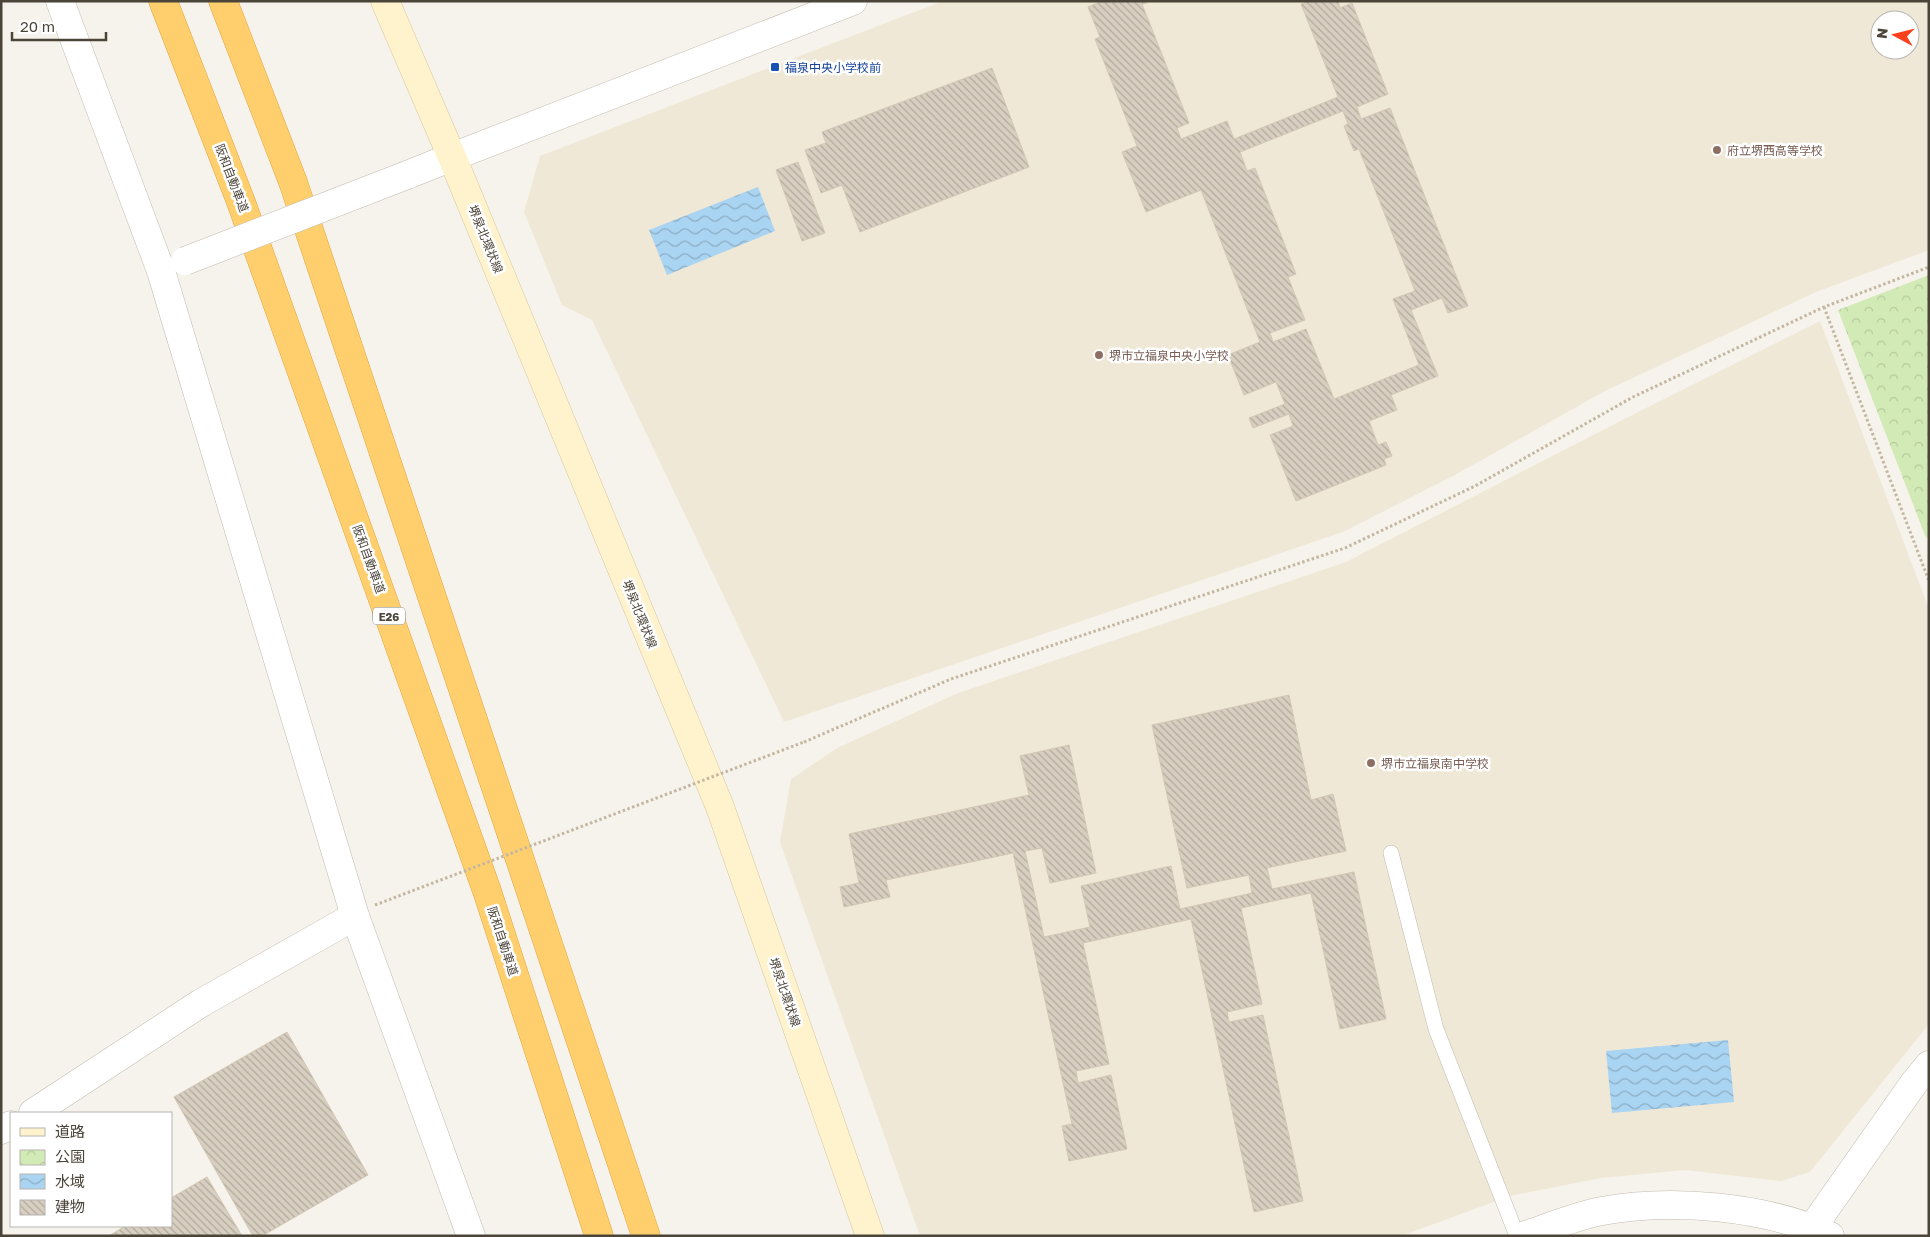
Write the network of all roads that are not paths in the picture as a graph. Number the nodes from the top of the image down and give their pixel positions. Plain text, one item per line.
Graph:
1 (60, 1) edge
2 (163, 1) edge
3 (222, 1) edge
4 (385, 1) edge
5 (852, 1) edge
6 (452, 157) junction
7 (173, 266) junction
8 (1390, 853) dead end
9 (365, 911) junction
10 (1924, 1081) edge
11 (35, 1112) edge
12 (1821, 1232) edge
13 (471, 1236) edge
14 (599, 1236) edge
15 (646, 1236) edge
16 (870, 1236) edge
17 (1517, 1236) edge
18 (1522, 1236) edge

1 - 7 street
2 - 14 highway, 阪和自動車道 / E26
3 - 15 highway
4 - 6 main road, 堺泉北環状線
5 - 6 street
6 - 7 street, bridge
6 - 16 main road, 堺泉北環状線
7 - 9 street
8 - 17 lane
9 - 11 street
9 - 13 street
10 - 12 street
12 - 18 street

